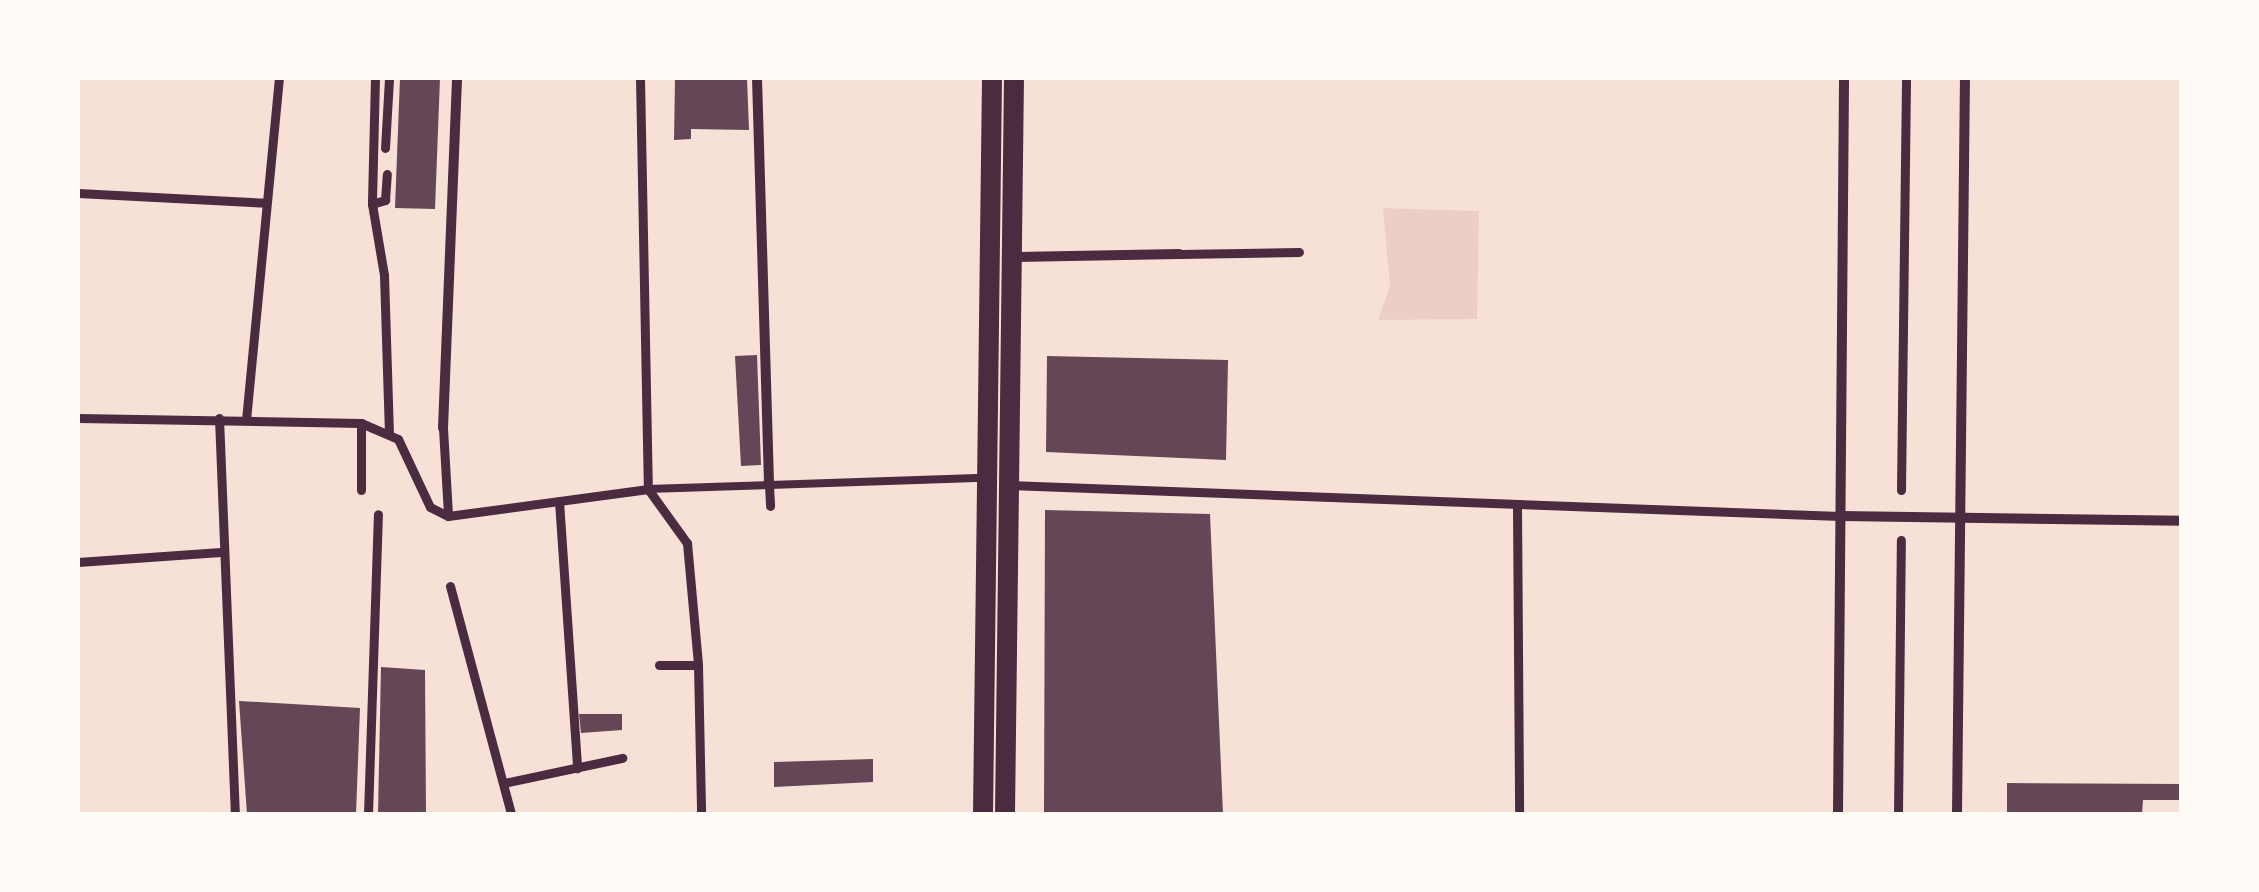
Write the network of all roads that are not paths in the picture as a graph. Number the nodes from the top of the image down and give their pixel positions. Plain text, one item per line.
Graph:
1 (279, 78) edge
2 (375, 78) edge
3 (388, 78) edge
4 (457, 78) edge
5 (640, 78) edge
6 (757, 78) edge
7 (992, 78) edge
8 (1014, 78) edge
9 (1844, 78) edge
10 (1906, 78) edge
11 (1964, 78) edge
12 (386, 148) dead end
13 (387, 174) dead end
14 (78, 193) edge
15 (266, 204) junction
16 (372, 204) junction
17 (1298, 252) dead end
18 (1178, 254) joint
19 (1013, 256) junction
20 (78, 418) edge
21 (219, 418) junction
22 (246, 420) junction
23 (361, 423) junction
24 (443, 428) joint
25 (388, 434) junction
26 (986, 478) junction
27 (769, 485) junction
28 (1009, 485) junction
29 (648, 488) junction
30 (361, 490) dead end
31 (1901, 490) dead end
32 (559, 501) junction
33 (770, 506) dead end
34 (1517, 506) junction
35 (378, 514) dead end
36 (448, 516) junction
37 (1840, 516) junction
38 (1960, 516) junction
39 (2182, 521) edge
40 (1900, 540) dead end
41 (222, 552) junction
42 (78, 562) edge
43 (450, 586) dead end
44 (658, 665) dead end
45 (698, 666) junction
46 (622, 758) dead end
47 (577, 768) junction
48 (504, 783) junction
49 (235, 814) edge
50 (368, 814) edge
51 (511, 814) edge
52 (701, 814) edge
53 (983, 814) edge
54 (1005, 814) edge
55 (1519, 814) edge
56 (1838, 814) edge
57 (1898, 814) edge
58 (1957, 814) edge

1 - 15 street
2 - 16 street
3 - 12 street
4 - 24 street
5 - 29 street
6 - 27 street
7 - 26 main road
8 - 19 main road
9 - 37 street
10 - 31 street
11 - 38 street
13 - 16 street
14 - 15 street
15 - 22 street
16 - 25 street
17 - 18 street
18 - 19 street
19 - 28 main road
20 - 21 street
21 - 22 street
21 - 41 street
22 - 23 street
23 - 25 street
23 - 30 street
24 - 36 street
25 - 36 street
26 - 27 lane
26 - 28 street
26 - 53 main road
27 - 29 lane
27 - 33 street
28 - 34 street
28 - 54 main road
29 - 32 street
29 - 45 street
32 - 36 street
32 - 47 street
34 - 37 street
34 - 55 street
35 - 50 street
37 - 38 street
37 - 56 street
38 - 39 street
38 - 58 street
40 - 57 street
41 - 42 street
41 - 49 street
43 - 48 street
44 - 45 street
45 - 52 street
46 - 47 street
47 - 48 street
48 - 51 street

